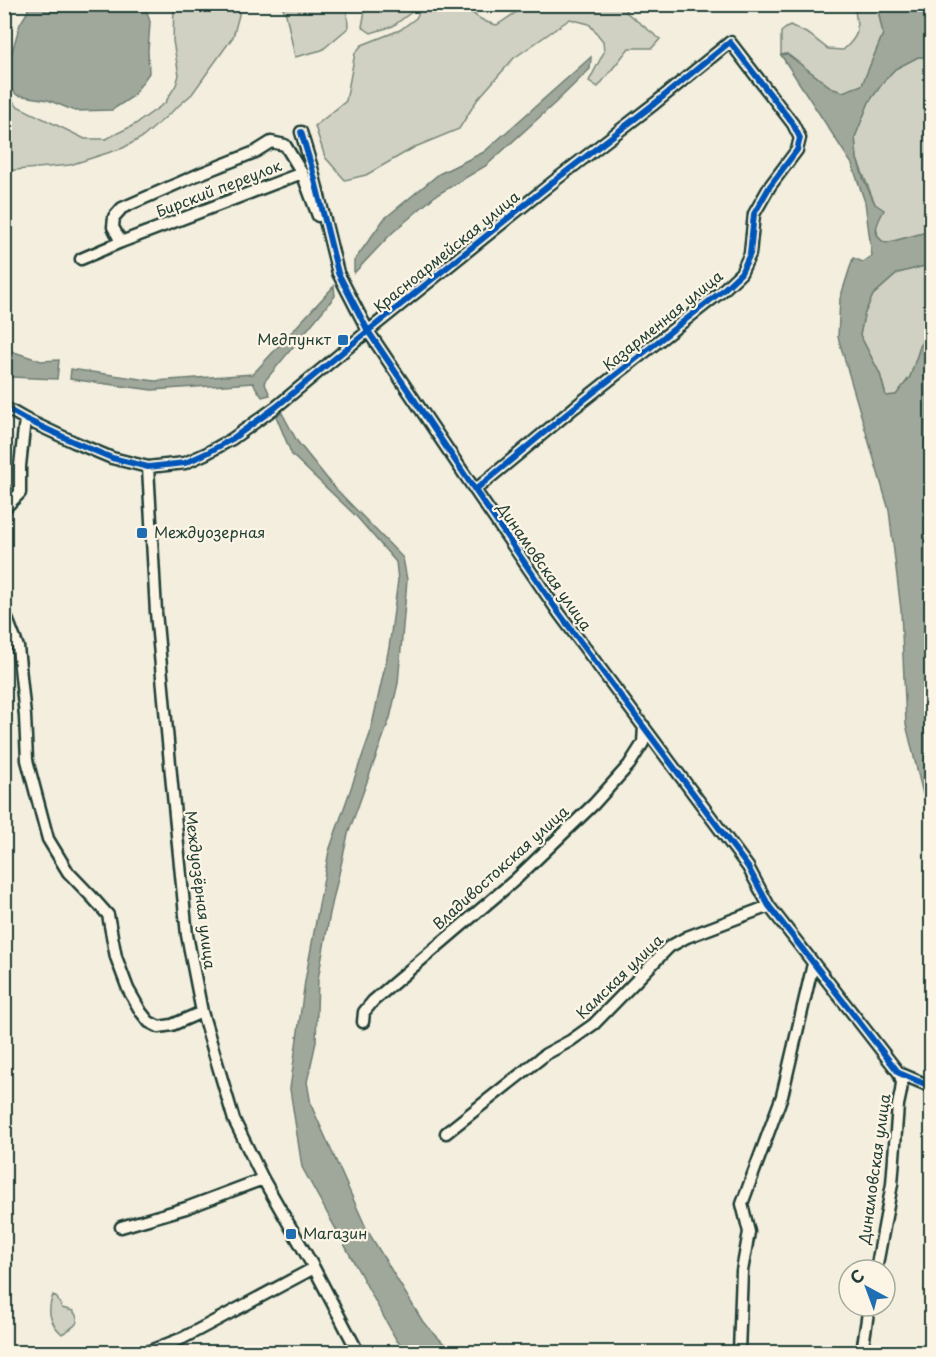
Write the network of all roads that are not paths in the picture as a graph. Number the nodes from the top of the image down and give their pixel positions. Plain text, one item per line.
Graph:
1 (730, 42) joint
2 (302, 132) dead end
3 (302, 173) junction
4 (121, 242) junction
5 (81, 259) dead end
6 (338, 273) junction
7 (368, 331) junction
8 (4, 407) edge
9 (25, 419) junction
10 (148, 467) junction
11 (475, 490) junction
12 (4, 509) edge
13 (4, 610) edge
14 (644, 725) junction
15 (768, 906) junction
16 (813, 964) junction
17 (202, 1012) junction
18 (363, 1022) dead end
19 (899, 1073) junction
20 (932, 1087) edge
21 (446, 1132) dead end
22 (263, 1179) junction
23 (121, 1227) dead end
24 (878, 1258) edge
25 (314, 1268) junction
26 (867, 1318) edge
27 (147, 1353) edge
28 (358, 1353) edge
29 (739, 1353) edge
30 (862, 1353) edge

1 - 7 street, Красноармейская улица
1 - 11 street, Казарменная улица
2 - 6 street
3 - 4 street, Бирский переулок
3 - 4 street
3 - 6 street, Бирский переулок
4 - 5 street, Бирский переулок
6 - 7 street, Динамовская улица
7 - 10 street, Красноармейская улица
7 - 11 street, Динамовская улица
8 - 9 street, Красноармейская улица
9 - 10 street, Красноармейская улица
9 - 12 street
10 - 17 street, Междуозёрная улица
11 - 14 street, Динамовская улица
13 - 17 street
14 - 15 street, Динамовская улица
14 - 18 street, Владивостокская улица
15 - 16 street, Динамовская улица
15 - 21 street, Камская улица
16 - 19 street, Динамовская улица
16 - 29 street
17 - 22 street, Междуозёрная улица
19 - 20 street
19 - 24 street, Динамовская улица
22 - 23 street
22 - 25 street, Междуозёрная улица
25 - 27 street
25 - 28 street, Междуозёрная улица
26 - 30 street

